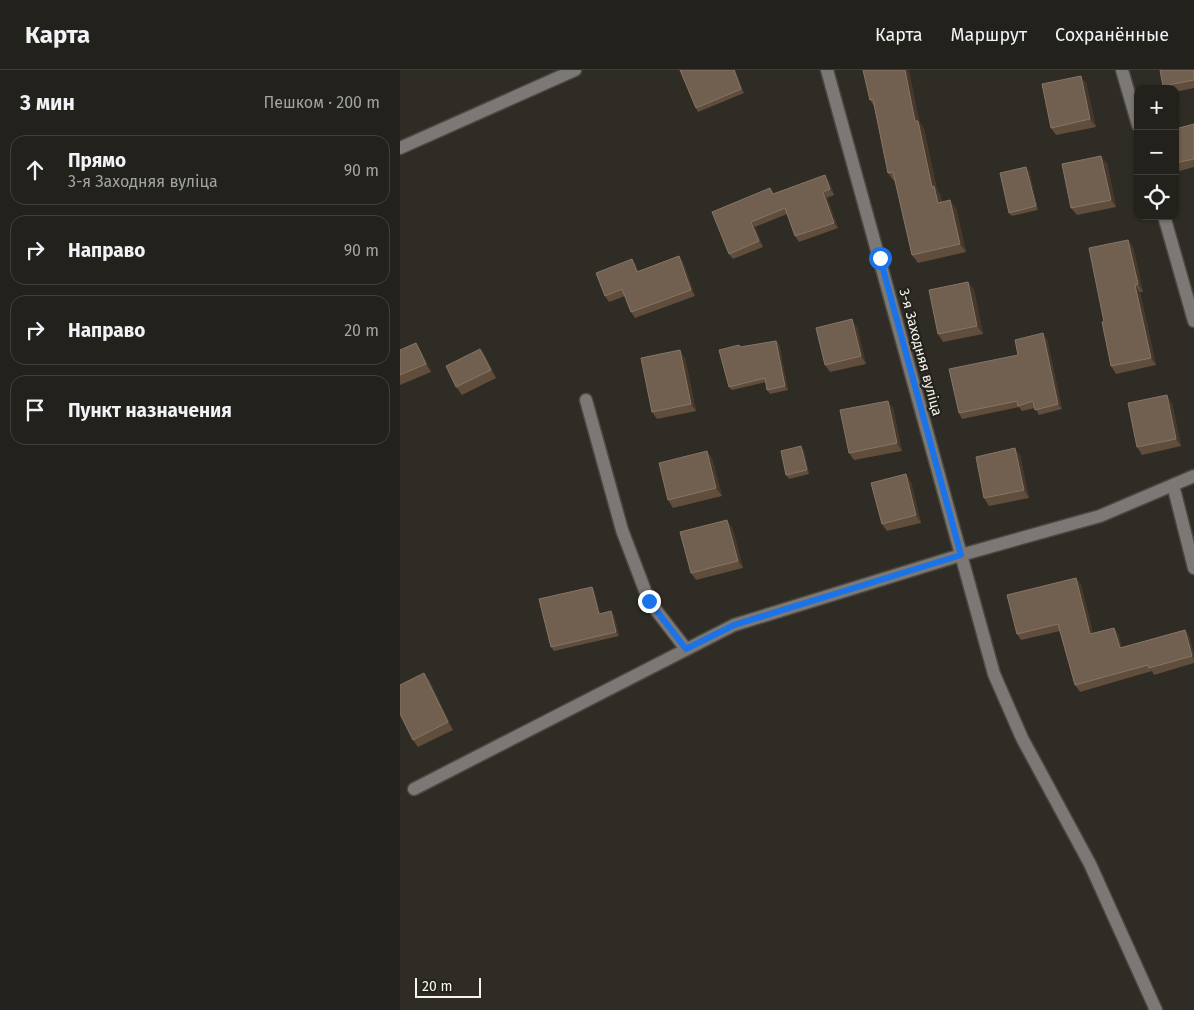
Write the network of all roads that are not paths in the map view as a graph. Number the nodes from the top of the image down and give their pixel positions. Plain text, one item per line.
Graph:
1 (575, 70) edge
2 (827, 70) edge
3 (1122, 70) edge
4 (1134, 112) edge
5 (400, 148) edge
6 (1165, 220) edge
7 (1194, 321) edge
8 (586, 400) dead end
9 (1194, 476) edge
10 (1173, 485) junction
11 (961, 555) junction
12 (1194, 568) edge
13 (686, 649) junction
14 (414, 789) dead end
15 (1156, 1010) edge

1 - 5 street
2 - 11 street, 3-я Заходняя вуліца
3 - 4 street
6 - 7 street
8 - 13 street
9 - 10 street
10 - 11 street
10 - 12 street
11 - 13 street
11 - 15 street, 3-я Заходняя вуліца
13 - 14 street

